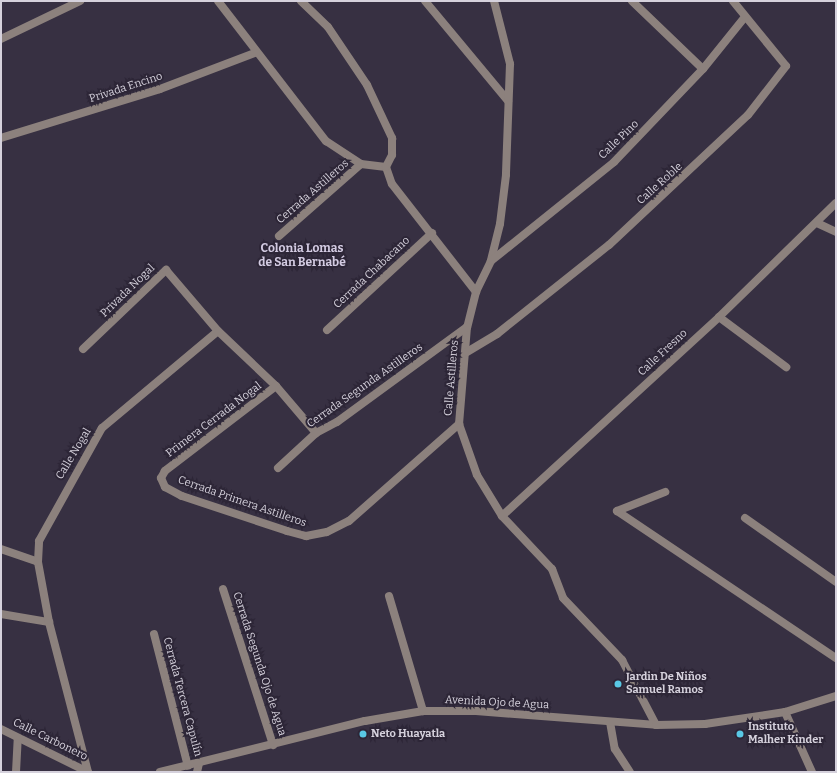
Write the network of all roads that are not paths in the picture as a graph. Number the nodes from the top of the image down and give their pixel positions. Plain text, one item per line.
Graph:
1 (80, 1) edge
2 (218, 1) edge
3 (301, 1) edge
4 (425, 1) edge
5 (494, 1) edge
6 (632, 1) edge
7 (733, 1) edge
8 (745, 17) junction
9 (1, 39) edge
10 (256, 53) junction
11 (702, 69) junction
12 (508, 101) junction
13 (1, 138) edge
14 (361, 164) junction
15 (386, 167) junction
16 (836, 203) edge
17 (817, 223) junction
18 (432, 232) junction
19 (836, 232) edge
20 (279, 236) dead end
21 (491, 262) junction
22 (476, 292) junction
23 (719, 317) junction
24 (467, 327) junction
25 (328, 330) dead end
26 (218, 331) junction
27 (83, 349) dead end
28 (467, 352) junction
29 (786, 367) dead end
30 (276, 386) junction
31 (459, 424) junction
32 (316, 433) junction
33 (278, 468) dead end
34 (165, 471) joint
35 (665, 492) dead end
36 (502, 516) junction
37 (745, 518) dead end
38 (1, 549) edge
39 (38, 562) junction
40 (836, 582) edge
41 (224, 588) dead end
42 (389, 596) dead end
43 (1, 614) edge
44 (49, 622) junction
45 (154, 634) dead end
46 (836, 658) edge
47 (836, 696) edge
48 (423, 711) junction
49 (785, 712) junction
50 (610, 722) junction
51 (656, 724) junction
52 (1, 729) edge
53 (18, 738) junction
54 (273, 745) junction
55 (199, 763) junction
56 (188, 766) junction
57 (16, 772) edge
58 (88, 772) edge
59 (160, 772) edge
60 (197, 772) edge
61 (630, 772) edge
62 (812, 772) edge

1 - 9 street
2 - 10 street
3 - 15 street
4 - 12 street
5 - 12 street, Calle Astilleros
6 - 11 street
7 - 8 street, Calle Roble
8 - 11 street, Calle Pino
8 - 28 street, Calle Roble
10 - 13 street, Privada Encino
10 - 14 street
11 - 21 street, Calle Pino
12 - 21 street, Calle Astilleros
14 - 15 street
14 - 20 street, Cerrada Astilleros
15 - 18 street
16 - 17 street, Calle Fresno
17 - 19 street
17 - 23 street, Calle Fresno
18 - 22 street
18 - 25 street, Cerrada Chabacano
21 - 22 street, Calle Astilleros
22 - 24 street, Calle Astilleros
23 - 29 street
23 - 36 street, Calle Fresno
24 - 28 street, Calle Astilleros
24 - 32 street, Cerrada Segunda Astilleros
26 - 27 street, Privada Nogal
26 - 30 street
26 - 39 street, Calle Nogal
28 - 31 street, Calle Astilleros
30 - 32 street
30 - 34 street, Primera Cerrada Nogal
31 - 34 street, Cerrada Primera Astilleros
31 - 36 street, Calle Astilleros
32 - 33 street, Cerrada Segunda Astilleros
35 - 46 street
36 - 51 street, Calle Astilleros
37 - 40 street
38 - 39 street
39 - 44 street, Calle Nogal
41 - 54 street, Cerrada Segunda Ojo de Agua
42 - 48 street
43 - 44 street
44 - 58 street, Calle Nogal
45 - 56 street, Cerrada Tercera Capulín
47 - 49 street, Avenida Ojo de Agua
48 - 50 street, Avenida Ojo de Agua
48 - 54 street, Avenida Ojo de Agua
49 - 51 street, Avenida Ojo de Agua
49 - 62 street
50 - 51 street, Avenida Ojo de Agua
50 - 61 street
52 - 53 street, Calle Carbonero
53 - 57 street
53 - 58 street, Calle Carbonero
54 - 55 street, Avenida Ojo de Agua
55 - 56 street, Avenida Ojo de Agua
55 - 60 street
56 - 59 street, Avenida Ojo de Agua

